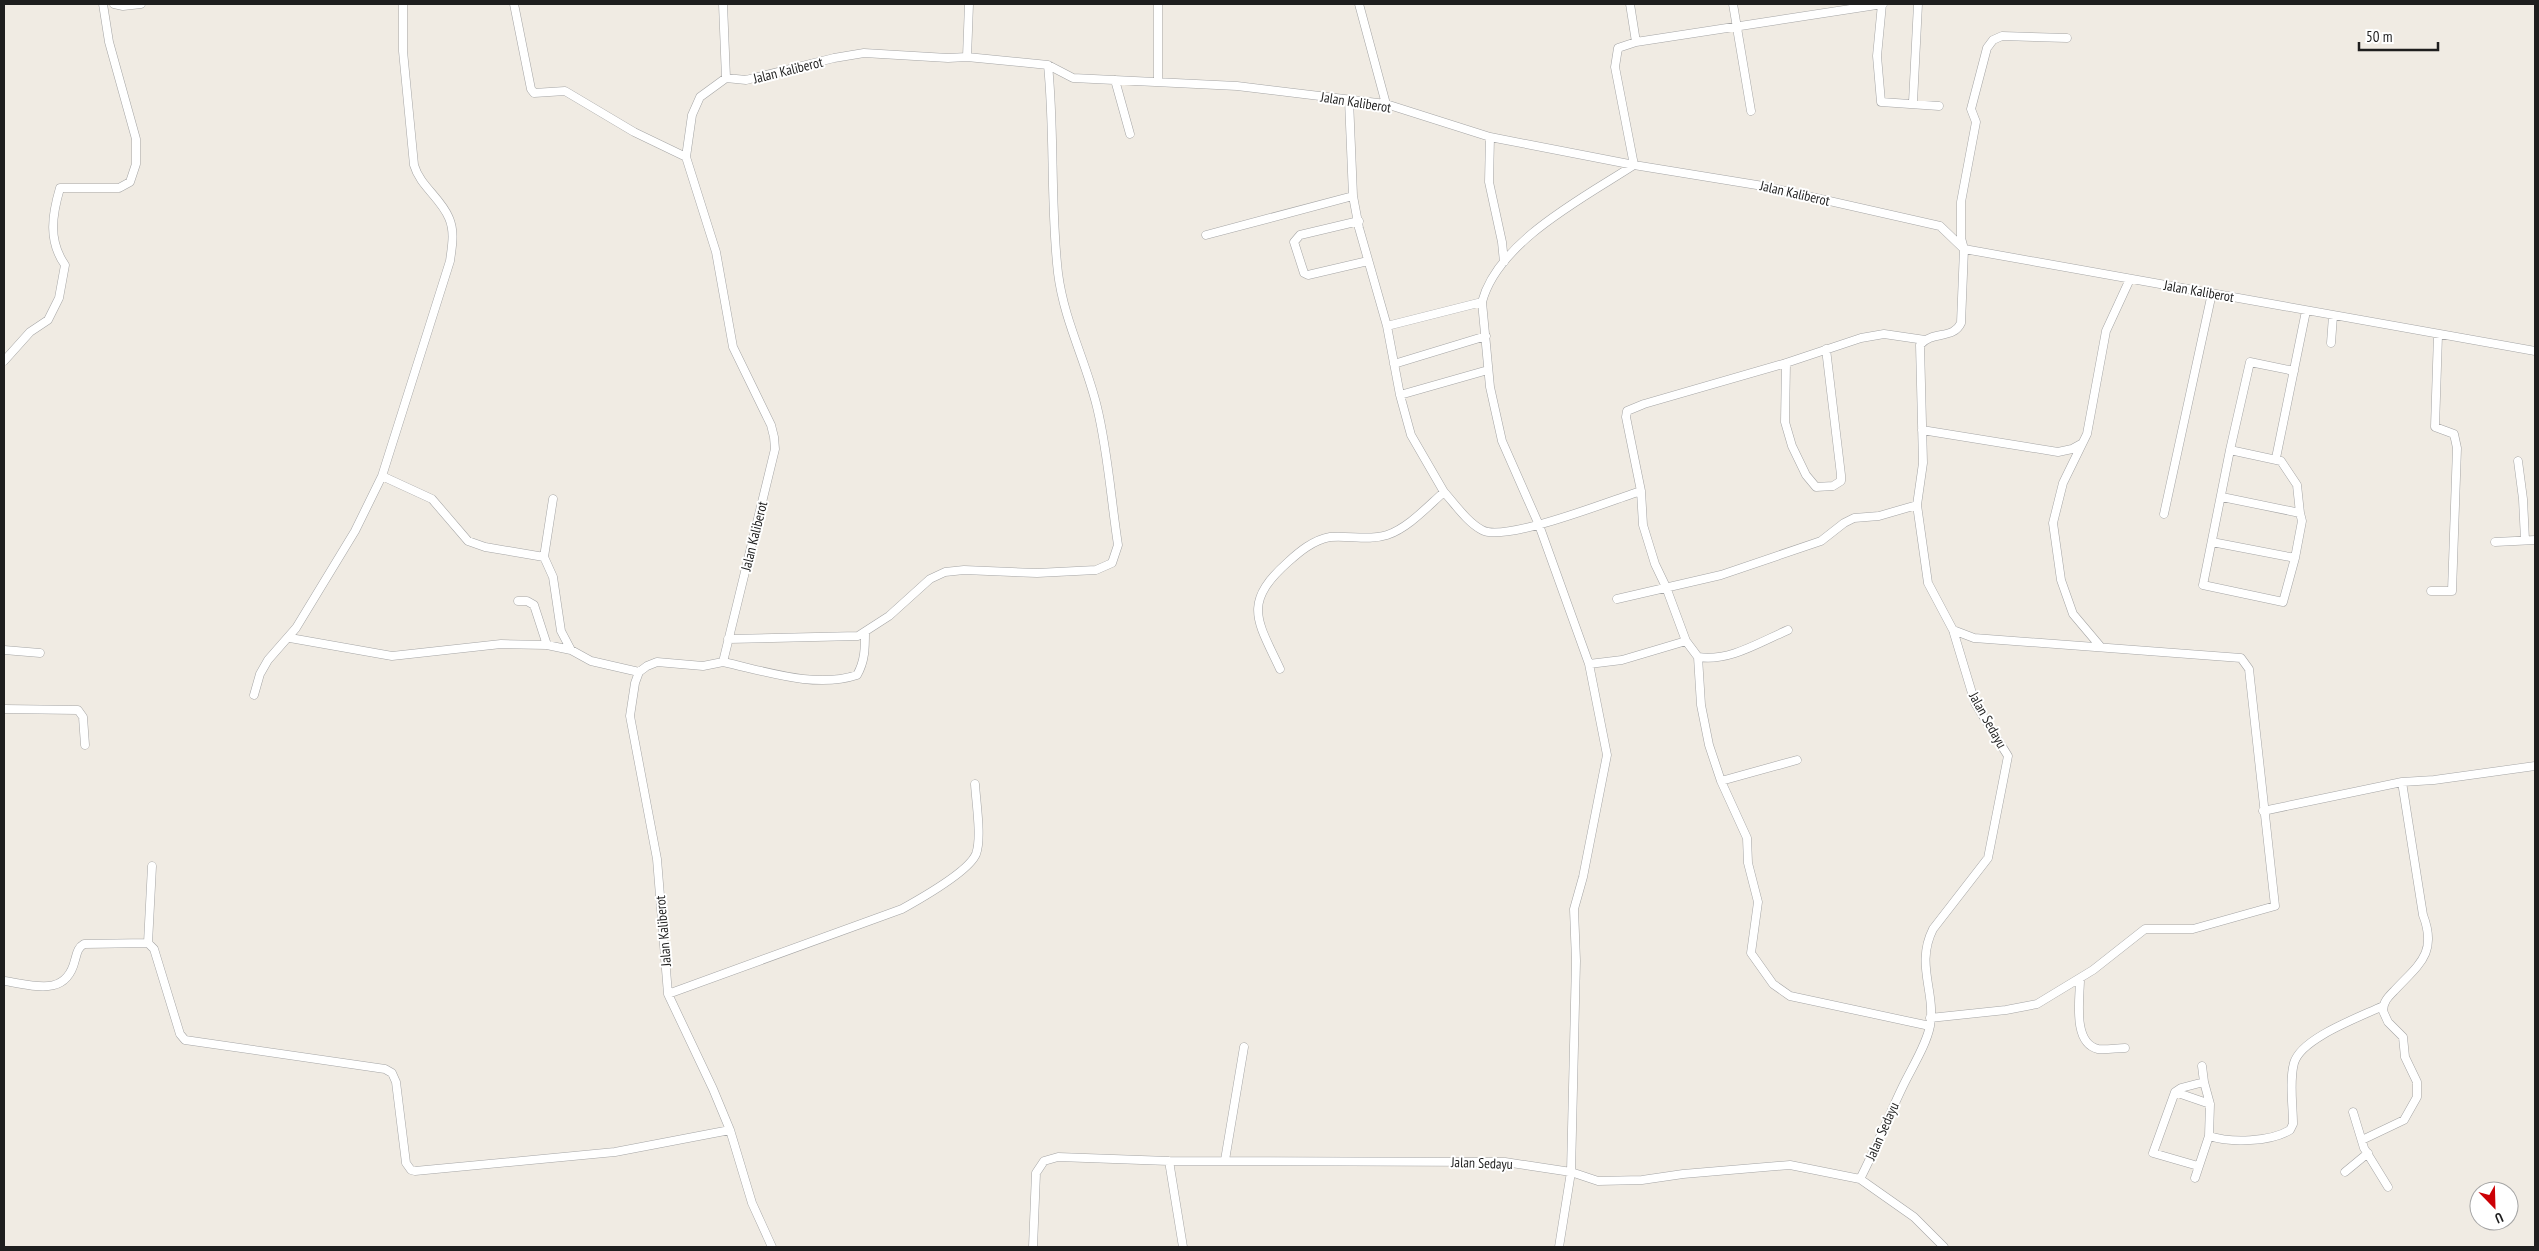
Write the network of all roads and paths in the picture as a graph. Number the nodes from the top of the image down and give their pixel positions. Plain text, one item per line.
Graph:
1 (103, 4) edge
2 (114, 4) edge
3 (141, 4) edge
4 (402, 4) edge
5 (514, 4) edge
6 (723, 4) edge
7 (969, 4) edge
8 (1158, 4) edge
9 (1359, 4) edge
10 (1631, 4) edge
11 (1733, 4) edge
12 (1883, 4) edge
13 (1918, 4) edge
14 (1854, 6) edge
15 (1736, 28) junction
16 (2067, 38) dead end
17 (1636, 42) junction
18 (967, 57) junction
19 (1048, 66) junction
20 (726, 78) junction
21 (1115, 80) junction
22 (1158, 82) junction
23 (1350, 100) junction
24 (1913, 102) junction
25 (1386, 104) junction
26 (1939, 106) dead end
27 (1750, 111) dead end
28 (1130, 134) dead end
29 (1490, 137) junction
30 (686, 156) junction
31 (1634, 165) junction
32 (1353, 196) junction
33 (1359, 221) junction
34 (1206, 235) dead end
35 (1964, 249) junction
36 (1368, 261) junction
37 (1504, 262) junction
38 (2130, 279) junction
39 (2212, 293) junction
40 (1482, 302) junction
41 (2306, 310) junction
42 (2333, 316) junction
43 (1387, 326) junction
44 (2438, 335) junction
45 (1486, 336) junction
46 (1925, 340) junction
47 (2332, 343) dead end
48 (1826, 350) junction
49 (2535, 352) edge
50 (4, 361) edge
51 (1786, 363) junction
52 (1394, 364) junction
53 (1488, 370) junction
54 (2294, 371) junction
55 (1400, 395) junction
56 (1922, 430) junction
57 (2081, 444) junction
58 (2230, 450) junction
59 (2276, 458) junction
60 (2518, 461) dead end
61 (382, 476) junction
62 (1641, 491) junction
63 (1444, 492) junction
64 (2222, 498) junction
65 (553, 500) dead end
66 (1917, 505) junction
67 (2300, 513) junction
68 (2164, 514) dead end
69 (1539, 525) junction
70 (2525, 540) junction
71 (2535, 540) edge
72 (2212, 542) junction
73 (2495, 542) dead end
74 (544, 557) junction
75 (2295, 558) junction
76 (1666, 586) junction
77 (2431, 591) dead end
78 (1617, 599) dead end
79 (518, 601) dead end
80 (1788, 630) dead end
81 (1952, 630) junction
82 (866, 632) junction
83 (290, 638) junction
84 (728, 639) junction
85 (1686, 641) junction
86 (547, 645) junction
87 (2100, 646) junction
88 (4, 650) edge
89 (571, 650) junction
90 (40, 653) dead end
91 (1698, 657) junction
92 (723, 662) junction
93 (1589, 664) junction
94 (1280, 668) dead end
95 (639, 672) junction
96 (254, 695) dead end
97 (4, 708) edge
98 (85, 745) dead end
99 (1797, 760) dead end
100 (2535, 766) edge
101 (1722, 781) junction
102 (2402, 782) junction
103 (975, 784) dead end
104 (2263, 812) junction
105 (152, 866) dead end
106 (148, 943) junction
107 (2080, 978) junction
108 (4, 981) edge
109 (668, 994) junction
110 (2383, 1006) junction
111 (1930, 1022) junction
112 (1244, 1047) dead end
113 (2125, 1048) dead end
114 (2202, 1066) dead end
115 (2204, 1082) junction
116 (2175, 1092) junction
117 (2210, 1104) junction
118 (2353, 1112) dead end
119 (730, 1130) junction
120 (2209, 1136) junction
121 (2362, 1140) junction
122 (2368, 1153) junction
123 (1169, 1160) junction
124 (1225, 1160) junction
125 (2198, 1166) junction
126 (1571, 1172) junction
127 (2345, 1172) dead end
128 (2195, 1178) dead end
129 (1860, 1179) junction
130 (2388, 1187) dead end
131 (772, 1247) edge
132 (1033, 1247) edge
133 (1183, 1247) edge
134 (1559, 1247) edge
135 (1944, 1247) edge

1 - 50 street
2 - 3 street
4 - 61 street
5 - 30 street
6 - 20 street
7 - 18 street
8 - 22 street
9 - 25 street
10 - 17 street
11 - 15 street
12 - 14 street
12 - 24 street
13 - 24 street
14 - 15 street
15 - 17 street
15 - 27 street
16 - 35 street
17 - 31 street
18 - 19 street, Jalan Kaliberot
18 - 20 street, Jalan Kaliberot
19 - 21 street, Jalan Kaliberot
19 - 82 street
20 - 30 street, Jalan Kaliberot
21 - 22 street, Jalan Kaliberot
21 - 28 street
22 - 23 street, Jalan Kaliberot
23 - 25 street, Jalan Kaliberot
23 - 32 street
24 - 26 street
25 - 29 street, Jalan Kaliberot
29 - 31 street, Jalan Kaliberot
29 - 37 street
30 - 84 street, Jalan Kaliberot
31 - 35 street, Jalan Kaliberot
31 - 37 street
32 - 33 street
32 - 34 street
33 - 36 street
33 - 36 street
35 - 38 street, Jalan Kaliberot
35 - 46 street
36 - 43 street
37 - 40 street
38 - 39 street, Jalan Kaliberot
38 - 57 street
39 - 41 street, Jalan Kaliberot
39 - 68 street
40 - 43 street
40 - 45 street
41 - 42 street, Jalan Kaliberot
41 - 54 street
42 - 44 street, Jalan Kaliberot
42 - 47 street
43 - 52 street
44 - 49 street, Jalan Kaliberot
44 - 77 street
45 - 52 street
45 - 53 street
46 - 48 street
46 - 56 street, Jalan Sedayu
48 - 51 street
48 - 51 street
51 - 62 street
52 - 55 street
53 - 55 street
53 - 69 street
54 - 58 street
54 - 59 street
55 - 63 street
56 - 57 street
56 - 66 street, Jalan Sedayu
57 - 87 street
58 - 59 street
58 - 64 street
59 - 67 street
60 - 70 street
61 - 74 street
61 - 83 street
62 - 69 street
62 - 76 street
63 - 69 street
63 - 94 street
64 - 67 street
64 - 72 street
65 - 74 street
66 - 76 street
66 - 81 street, Jalan Sedayu
67 - 75 street
69 - 93 street
70 - 71 street
70 - 73 street
72 - 75 street
72 - 75 street
74 - 89 street
76 - 78 street
76 - 85 street
79 - 86 street
80 - 91 street
81 - 87 street
81 - 111 street, Jalan Sedayu
82 - 84 street
82 - 92 street
83 - 86 street
83 - 96 street
84 - 92 street, Jalan Kaliberot
85 - 91 street
85 - 93 street
86 - 89 street
87 - 104 street
88 - 90 street
89 - 95 street
91 - 101 street
92 - 95 street
93 - 126 street
95 - 109 street, Jalan Kaliberot
97 - 98 street
99 - 101 street
100 - 102 street
101 - 111 street
102 - 104 street
102 - 110 street
103 - 109 street
104 - 107 street
105 - 106 street
106 - 108 street
106 - 119 street
107 - 111 street
107 - 113 street
109 - 119 street, Jalan Kaliberot
110 - 120 street
110 - 121 street
111 - 129 street, Jalan Sedayu
112 - 124 street
114 - 115 street
115 - 116 street
115 - 117 street
116 - 117 street
116 - 125 street
117 - 120 street
118 - 121 street
119 - 131 street, Jalan Kaliberot
120 - 125 street
121 - 122 street
122 - 127 street
122 - 130 street
123 - 124 street, Jalan Sedayu
123 - 132 street, Jalan Sedayu
123 - 133 street
124 - 126 street, Jalan Sedayu
125 - 128 street
126 - 129 street, Jalan Sedayu
126 - 134 street
129 - 135 street

